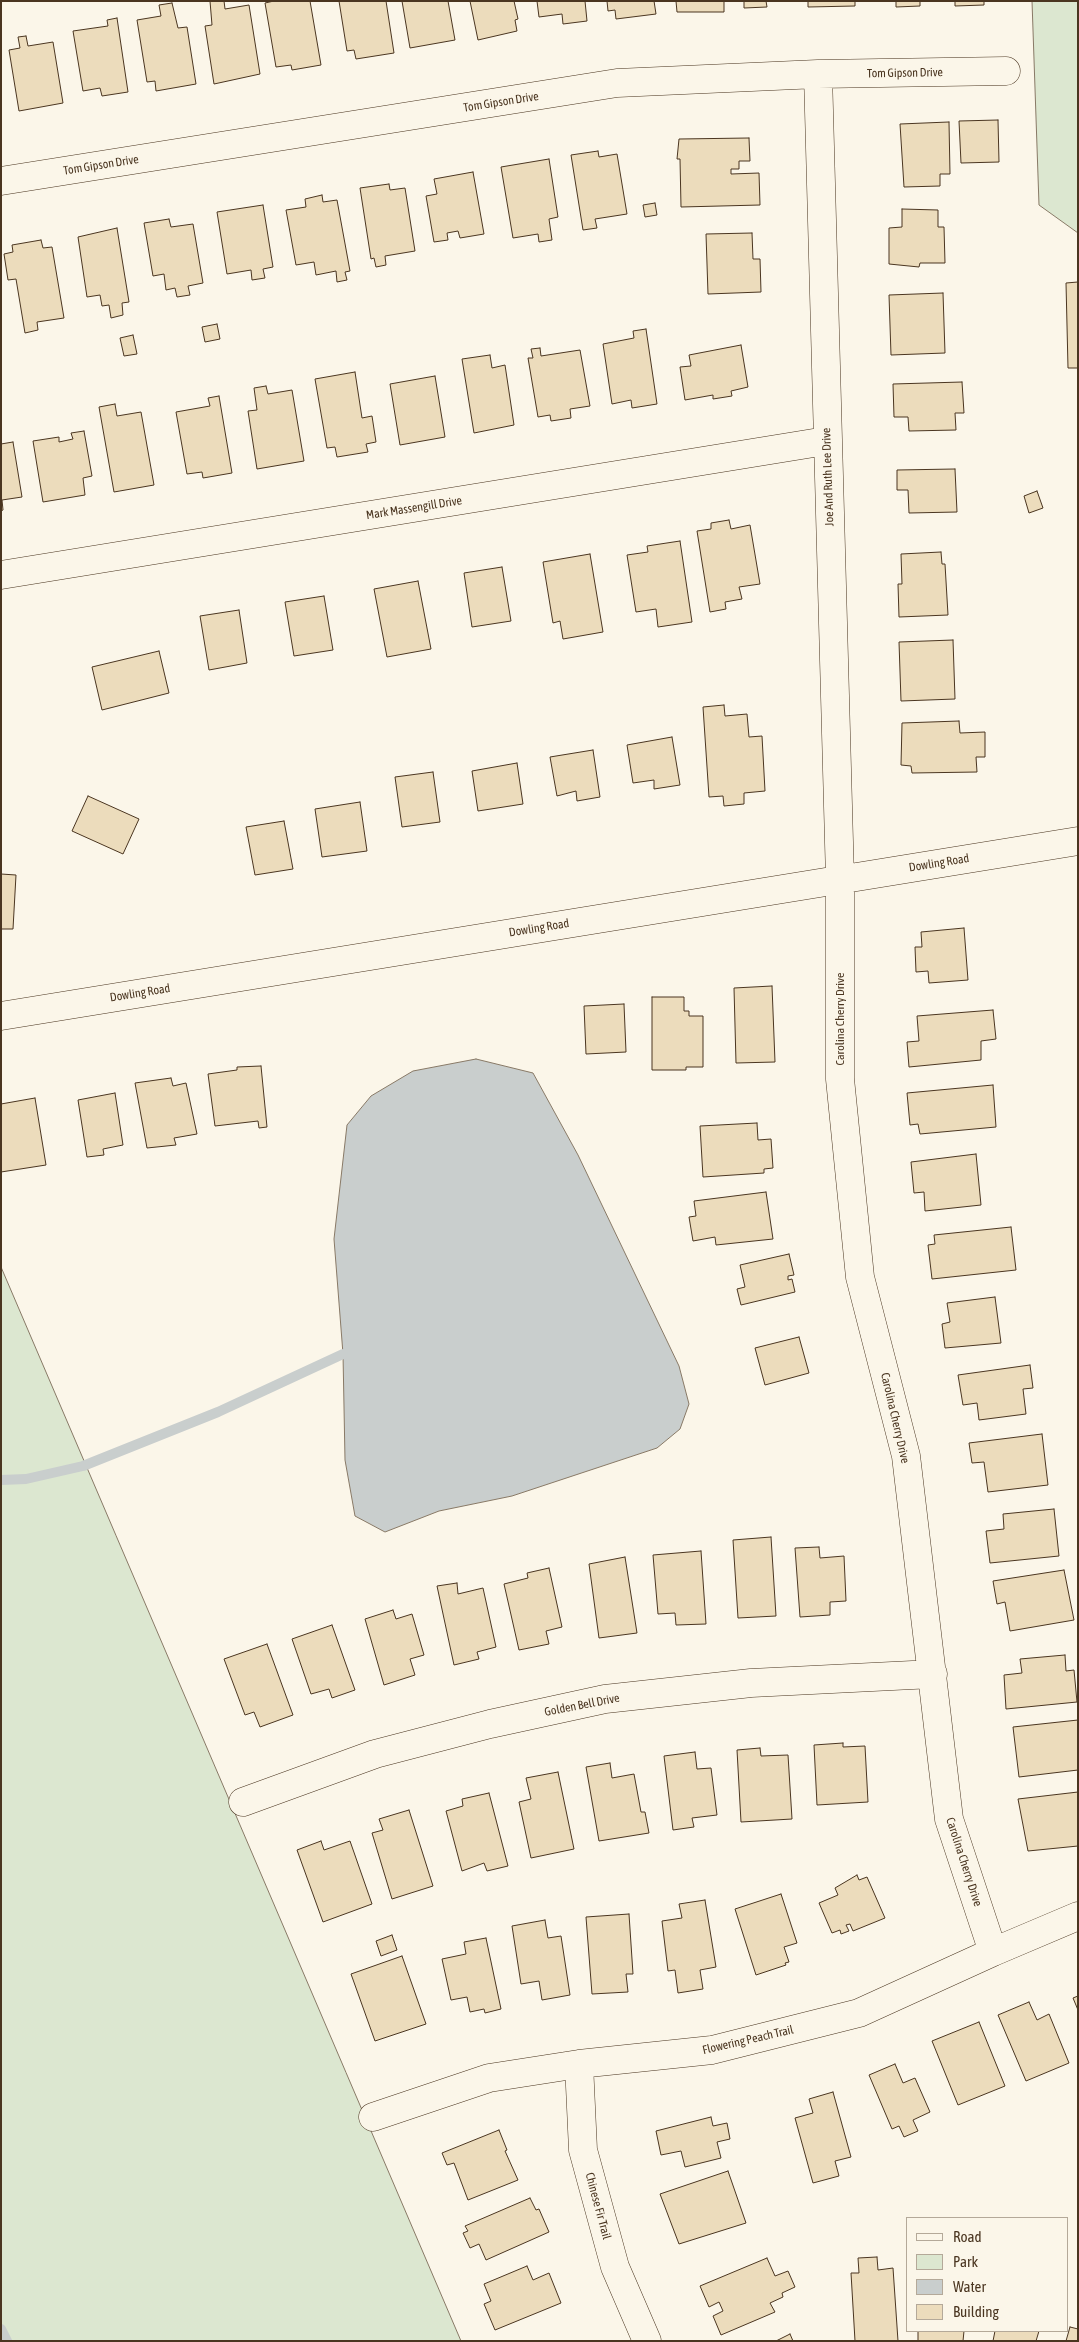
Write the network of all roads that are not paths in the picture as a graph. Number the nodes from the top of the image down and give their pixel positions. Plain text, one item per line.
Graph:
1 (1006, 70) dead end
2 (818, 74) junction
3 (1, 181) edge
4 (826, 441) junction
5 (1, 575) edge
6 (1078, 841) edge
7 (840, 879) junction
8 (1, 1016) edge
9 (933, 1674) junction
10 (243, 1802) dead end
11 (1078, 1916) edge
12 (993, 1952) junction
13 (578, 2064) junction
14 (373, 2117) dead end
15 (648, 2341) edge

1 - 2 street, Tom Gipson Drive
2 - 3 street, Tom Gipson Drive
2 - 4 street, Joe And Ruth Lee Drive
4 - 5 street, Mark Massengill Drive
4 - 7 street, Joe And Ruth Lee Drive
6 - 7 street, Dowling Road
7 - 8 street, Dowling Road
7 - 9 street, Carolina Cherry Drive
9 - 10 street, Golden Bell Drive
9 - 12 street, Carolina Cherry Drive
11 - 12 street, Flowering Peach Trail
12 - 13 street, Flowering Peach Trail
13 - 14 street, Flowering Peach Trail
13 - 15 street, Chinese Fir Trail

